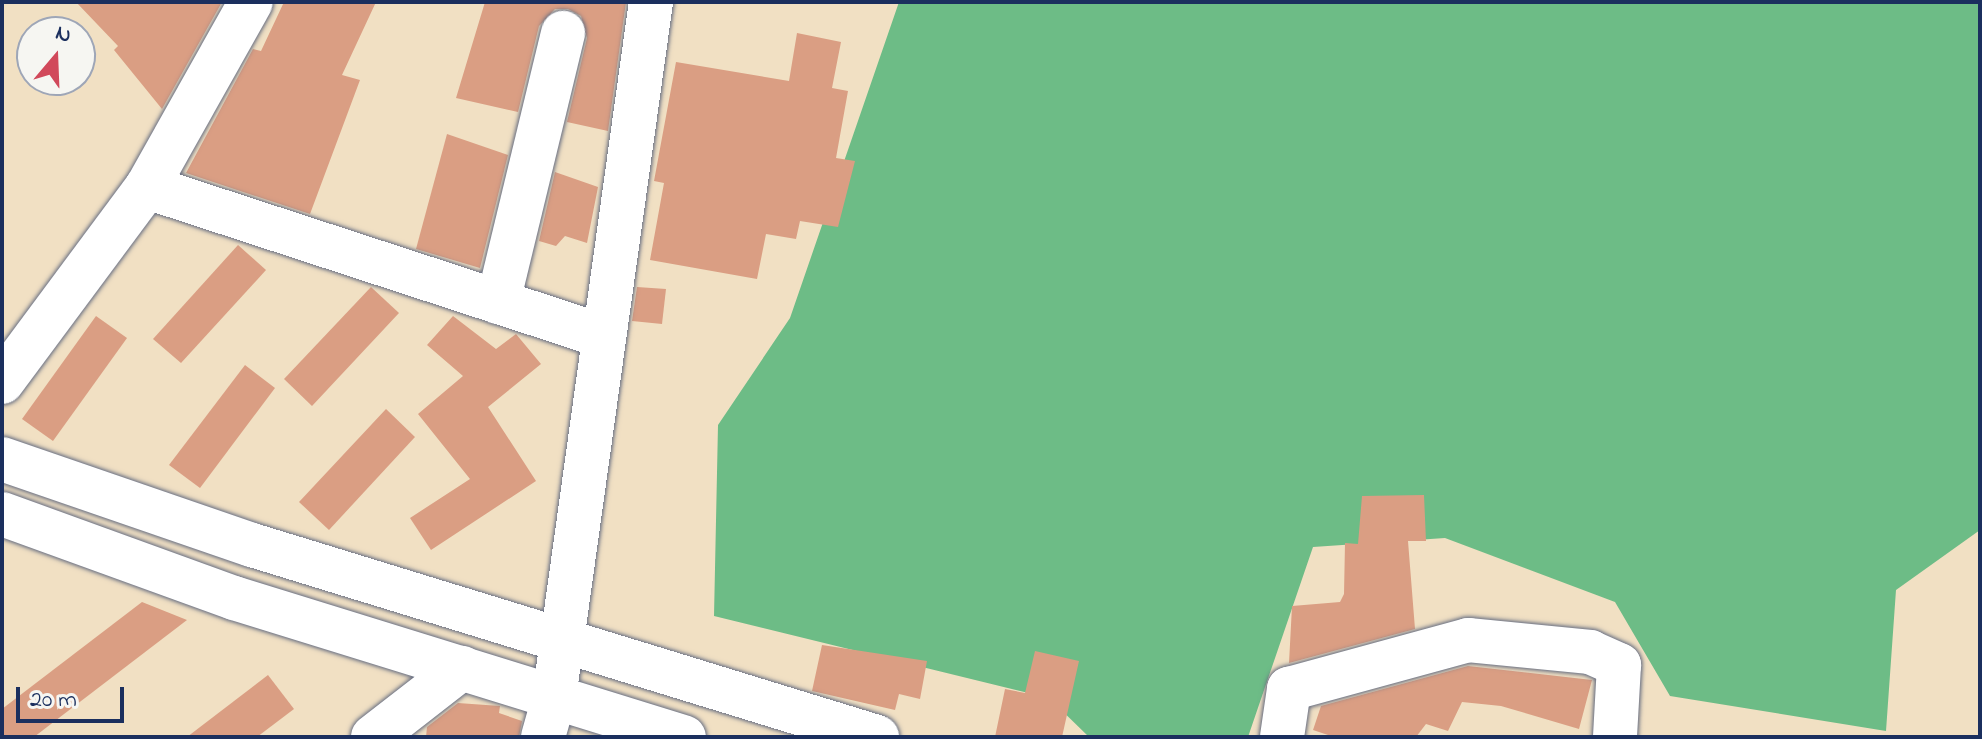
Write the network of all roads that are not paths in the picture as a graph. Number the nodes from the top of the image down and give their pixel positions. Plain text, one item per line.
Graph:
1 (251, 2) edge
2 (651, 2) edge
3 (563, 33) dead end
4 (147, 187) junction
5 (498, 302) junction
6 (602, 336) junction
7 (2, 382) edge
8 (2, 459) edge
9 (2, 514) edge
10 (252, 545) junction
11 (234, 598) junction
12 (562, 641) junction
13 (462, 668) junction
14 (548, 717) edge
15 (373, 737) edge
16 (684, 737) edge
17 (877, 737) edge
18 (1282, 737) edge
19 (1615, 737) edge

1 - 4 street
2 - 6 street
3 - 5 street
4 - 5 street
4 - 7 street
5 - 6 street
6 - 12 street
8 - 10 street
9 - 11 street
10 - 11 street
10 - 12 street
11 - 13 street
12 - 14 street
12 - 17 street
13 - 14 street
13 - 15 street
14 - 16 street
18 - 19 street

